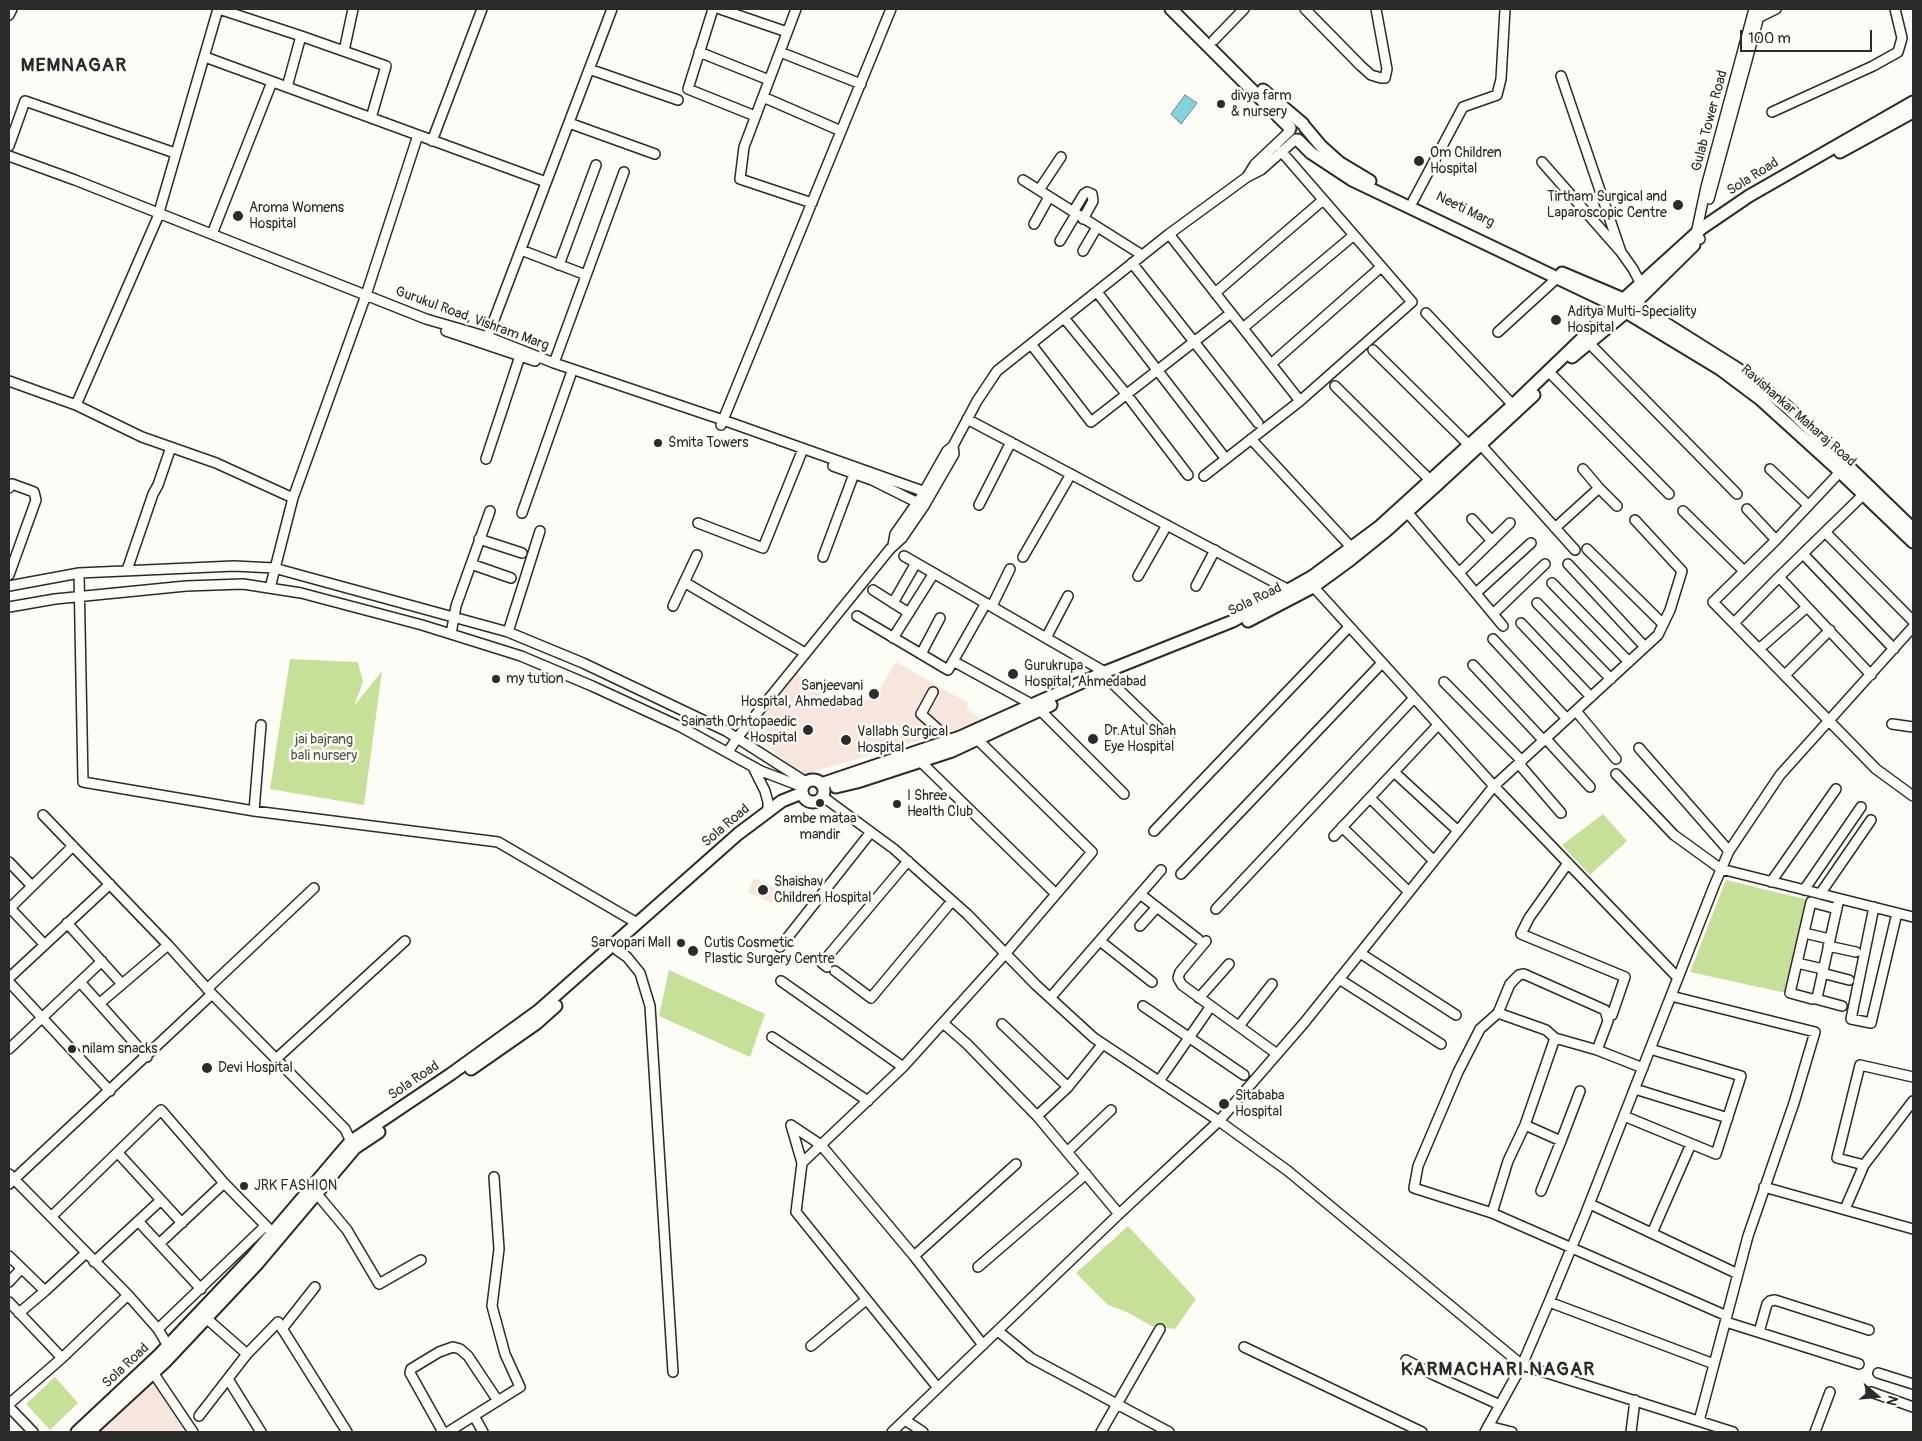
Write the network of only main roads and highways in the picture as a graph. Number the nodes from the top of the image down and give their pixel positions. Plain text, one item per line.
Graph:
1 (1171, 9) edge
2 (1182, 9) edge
3 (1913, 102) edge
4 (1913, 112) edge
5 (1304, 126) junction
6 (1294, 135) junction
7 (1702, 234) junction
8 (1625, 305) junction
9 (1475, 445) junction
10 (1913, 529) edge
11 (1913, 542) edge
12 (1310, 583) junction
13 (1106, 676) junction
14 (1036, 707) junction
15 (804, 790) junction
16 (822, 790) junction
17 (352, 1145) junction
18 (151, 1369) junction
19 (77, 1432) edge
20 (89, 1432) edge

1 - 6 main road
2 - 5 main road, Neeti Marg
3 - 7 main road, Sola Road
4 - 7 main road, Sola Road
5 - 6 main road
5 - 8 main road, Neeti Marg
6 - 8 main road
7 - 8 main road, Sola Road
7 - 8 main road, Sola Road
8 - 9 main road, Sola Road
8 - 9 main road, Sola Road
8 - 10 main road, Ravishankar Maharaj Road
8 - 11 main road, Ravishankar Maharaj Road
9 - 12 main road, Sola Road
9 - 12 main road, Sola Road
12 - 13 main road, Sola Road
12 - 13 main road, Sola Road
13 - 14 main road, Sola Road
14 - 16 main road, Sola Road
14 - 16 main road, Sola Road
15 - 16 main road
15 - 16 main road
15 - 17 main road, Sola Road
15 - 17 main road, Sola Road
17 - 18 main road, Sola Road
17 - 18 main road, Sola Road
18 - 19 main road, Sola Road
18 - 20 main road, Sola Road

